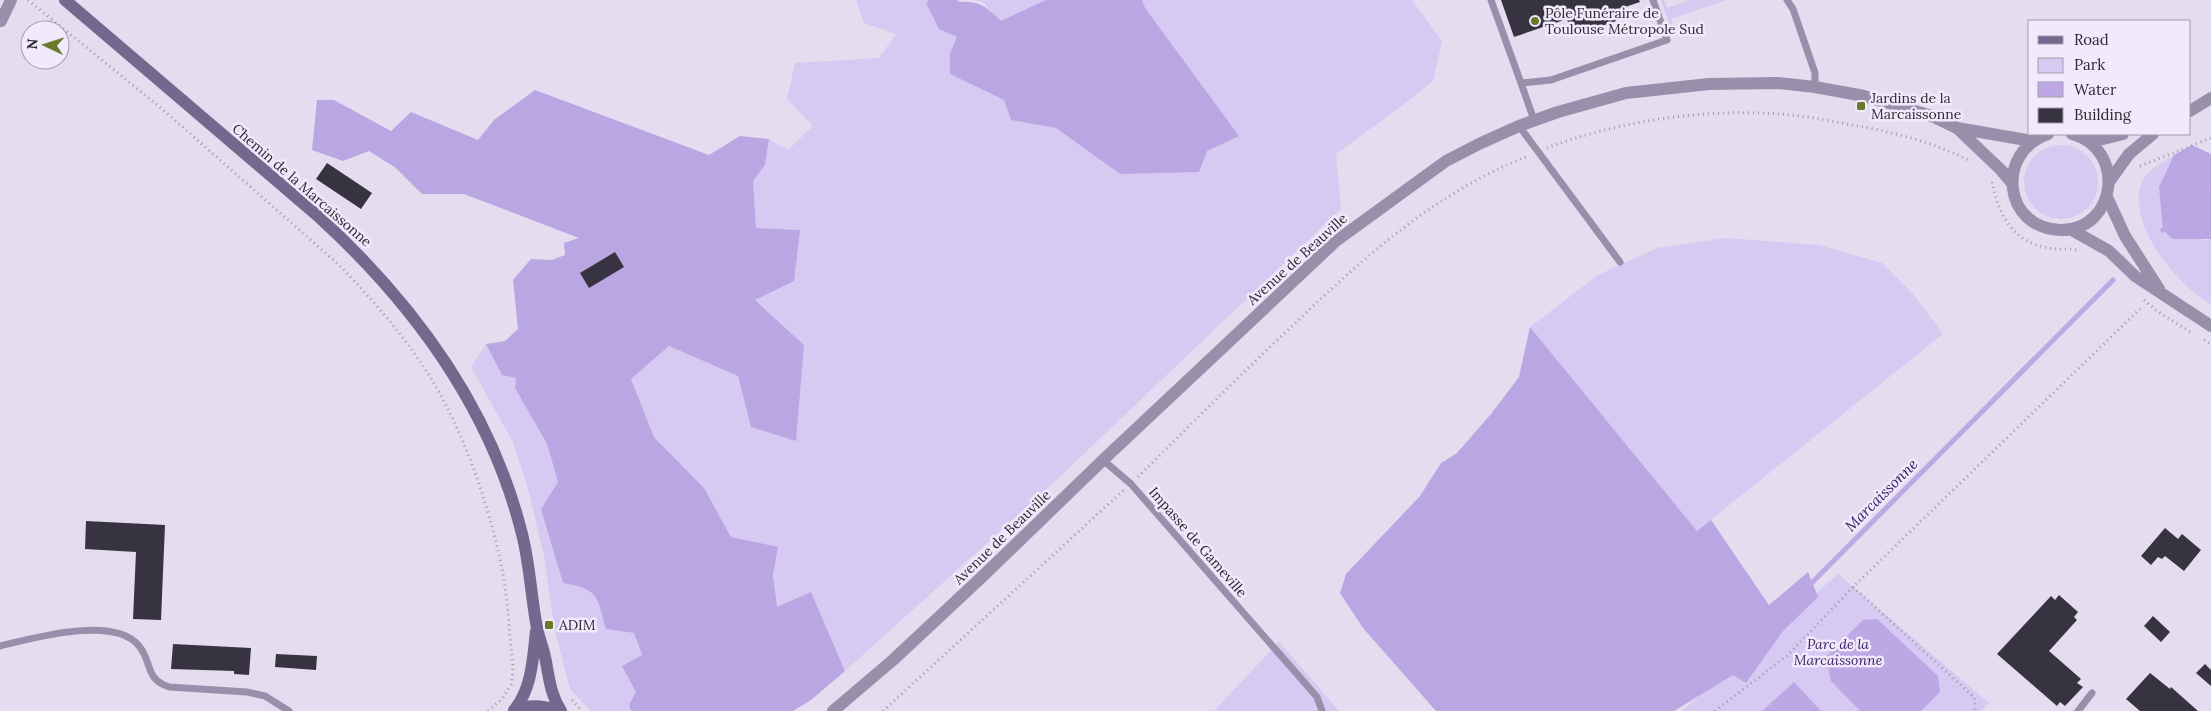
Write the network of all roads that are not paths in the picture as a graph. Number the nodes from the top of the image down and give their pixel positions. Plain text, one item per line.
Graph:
1 (10, 0) edge
2 (65, 0) edge
3 (1491, 0) edge
4 (1653, 0) edge
5 (1787, 0) edge
6 (0, 19) edge
7 (1521, 83) junction
8 (1815, 87) junction
9 (2211, 98) edge
10 (2191, 110) edge
11 (1534, 120) junction
12 (1519, 126) junction
13 (1957, 128) junction
14 (2046, 135) edge
15 (2074, 135) edge
16 (2119, 135) edge
17 (2152, 135) edge
18 (2086, 140) junction
19 (2032, 141) junction
20 (2109, 182) junction
21 (2012, 184) junction
22 (2107, 197) junction
23 (2070, 229) junction
24 (1620, 262) dead end
25 (2160, 291) junction
26 (2211, 326) edge
27 (1103, 460) junction
28 (537, 627) junction
29 (0, 646) edge
30 (2092, 694) dead end
31 (513, 710) edge
32 (288, 711) edge
33 (559, 711) edge
34 (833, 711) edge
35 (1322, 711) edge
36 (2078, 711) edge

1 - 6 street
2 - 28 main road, Chemin de la Marcaissonne
3 - 7 lane
4 - 7 lane
5 - 8 lane
7 - 11 lane
8 - 11 street, Avenue de Beauville
8 - 13 street, Avenue de Beauville
9 - 10 street
11 - 12 street, Avenue de Beauville
12 - 24 lane
12 - 27 street, Avenue de Beauville
13 - 19 street, Avenue de Beauville
13 - 21 street, Avenue de Beauville
14 - 19 street
15 - 18 street
16 - 18 street
17 - 20 street
18 - 20 street
19 - 21 street
20 - 22 street
21 - 23 street
22 - 23 street
22 - 25 street
23 - 25 street
25 - 26 street
27 - 34 street, Avenue de Beauville
27 - 35 lane, Impasse de Gameville
28 - 31 main road, Chemin de la Marcaissonne
28 - 33 main road, Chemin de la Marcaissonne
29 - 32 lane
30 - 36 lane
31 - 33 main road

